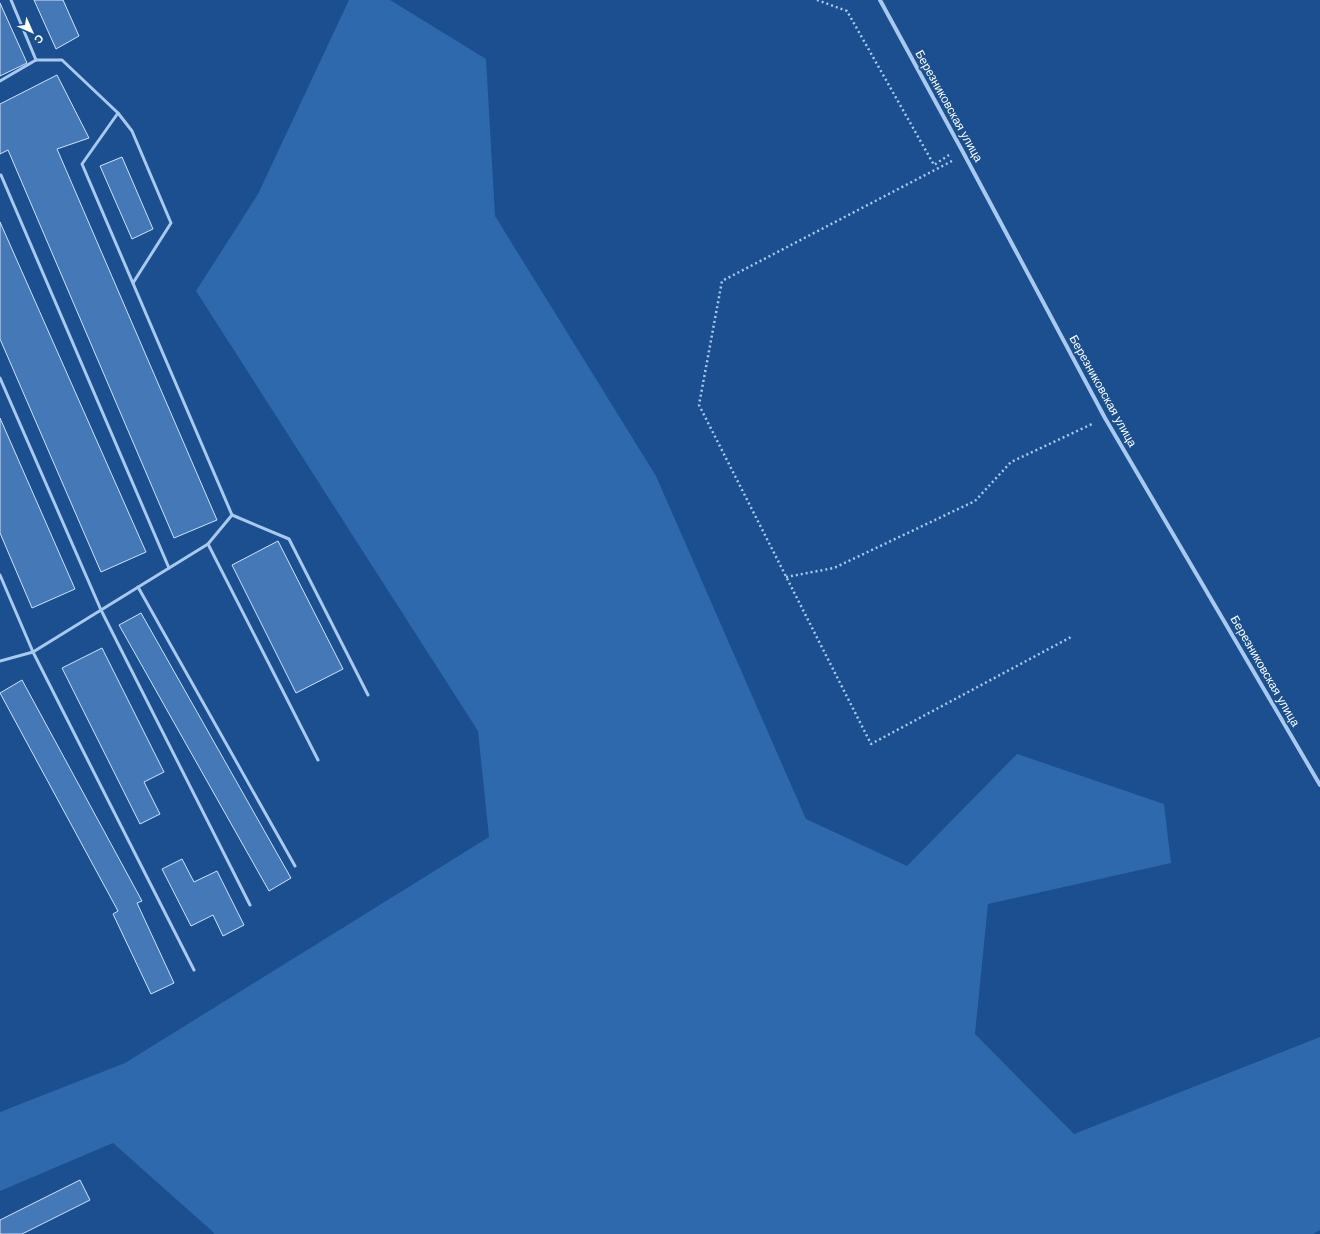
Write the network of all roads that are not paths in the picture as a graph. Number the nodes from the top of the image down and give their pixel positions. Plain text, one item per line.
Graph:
1 (11, 0) edge
2 (880, 0) edge
3 (36, 60) junction
4 (0, 82) edge
5 (118, 114) junction
6 (1, 175) edge
7 (133, 283) junction
8 (0, 378) edge
9 (232, 515) junction
10 (208, 544) junction
11 (169, 568) junction
12 (0, 576) edge
13 (138, 587) junction
14 (102, 610) junction
15 (33, 652) junction
16 (0, 661) edge
17 (368, 696) dead end
18 (318, 760) dead end
19 (1320, 785) edge
20 (295, 866) dead end
21 (250, 905) dead end
22 (194, 970) dead end

1 - 3 lane
2 - 19 street, Березниковская улица
3 - 4 lane
3 - 5 lane
5 - 7 lane
5 - 7 lane
6 - 11 lane
7 - 9 lane
8 - 14 lane
9 - 10 lane
9 - 17 lane
10 - 11 lane
10 - 18 lane
11 - 13 lane
12 - 15 lane
13 - 14 lane
13 - 20 lane
14 - 15 lane
14 - 21 lane
15 - 16 lane
15 - 22 lane

